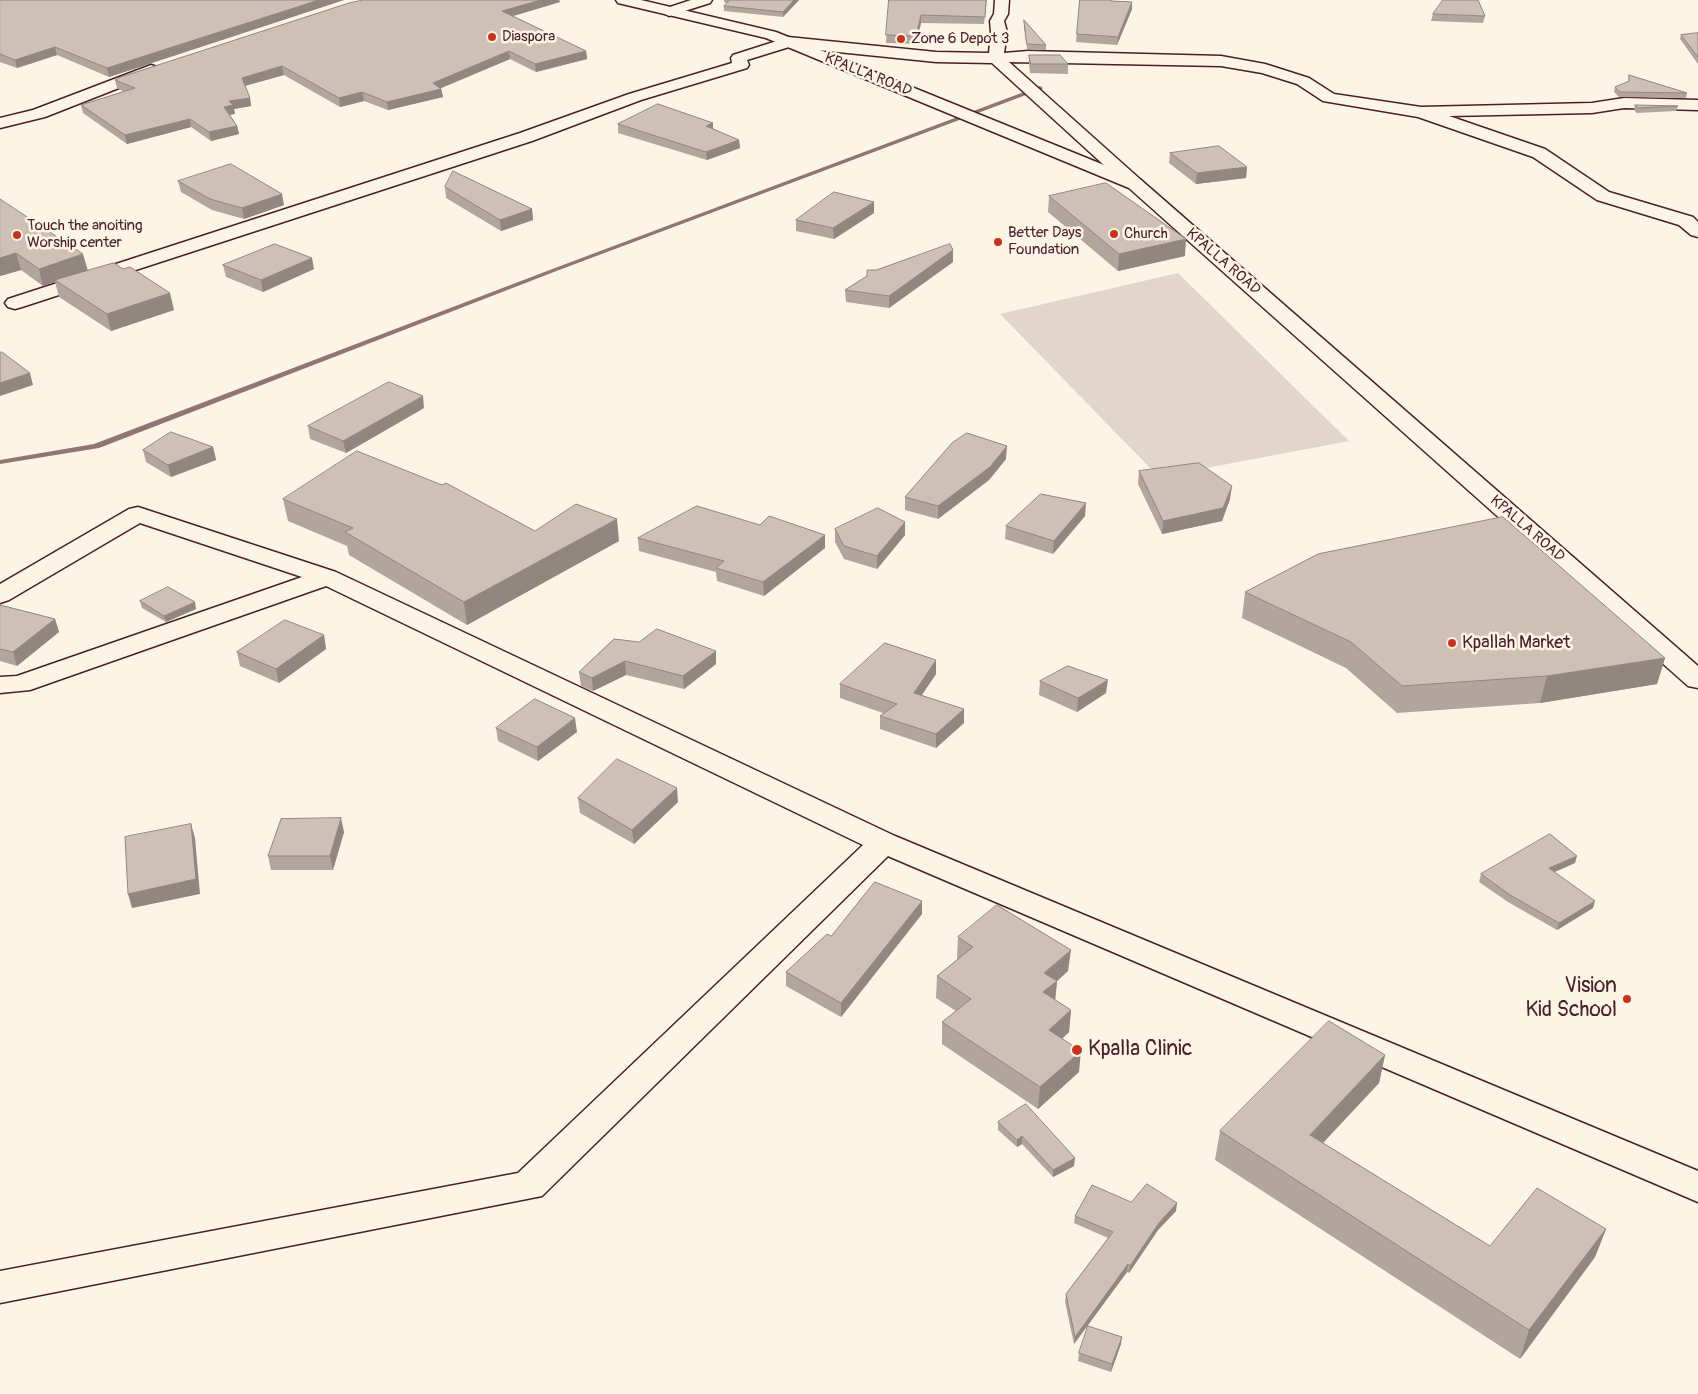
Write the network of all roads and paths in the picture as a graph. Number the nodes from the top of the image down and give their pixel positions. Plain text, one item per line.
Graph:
1 (623, 0) edge
2 (705, 0) edge
3 (1002, 0) edge
4 (669, 12) junction
5 (788, 42) junction
6 (996, 58) junction
7 (162, 66) edge
8 (1698, 105) edge
9 (1421, 112) junction
10 (0, 123) edge
11 (1135, 184) junction
12 (1698, 230) edge
13 (15, 303) dead end
14 (327, 577) junction
15 (0, 595) edge
16 (1698, 680) edge
17 (0, 685) edge
18 (884, 844) junction
19 (1698, 1187) edge
20 (0, 1287) edge

1 - 4 street, KPALLA ROAD
2 - 4 street
3 - 6 street
4 - 5 street, KPALLA ROAD
5 - 6 street
5 - 11 street, KPALLA ROAD
5 - 13 street
6 - 9 street
6 - 11 street
7 - 10 street
8 - 9 street
9 - 12 street
11 - 16 street, KPALLA ROAD
14 - 15 street
14 - 17 street
14 - 18 street
18 - 19 street
18 - 20 street

